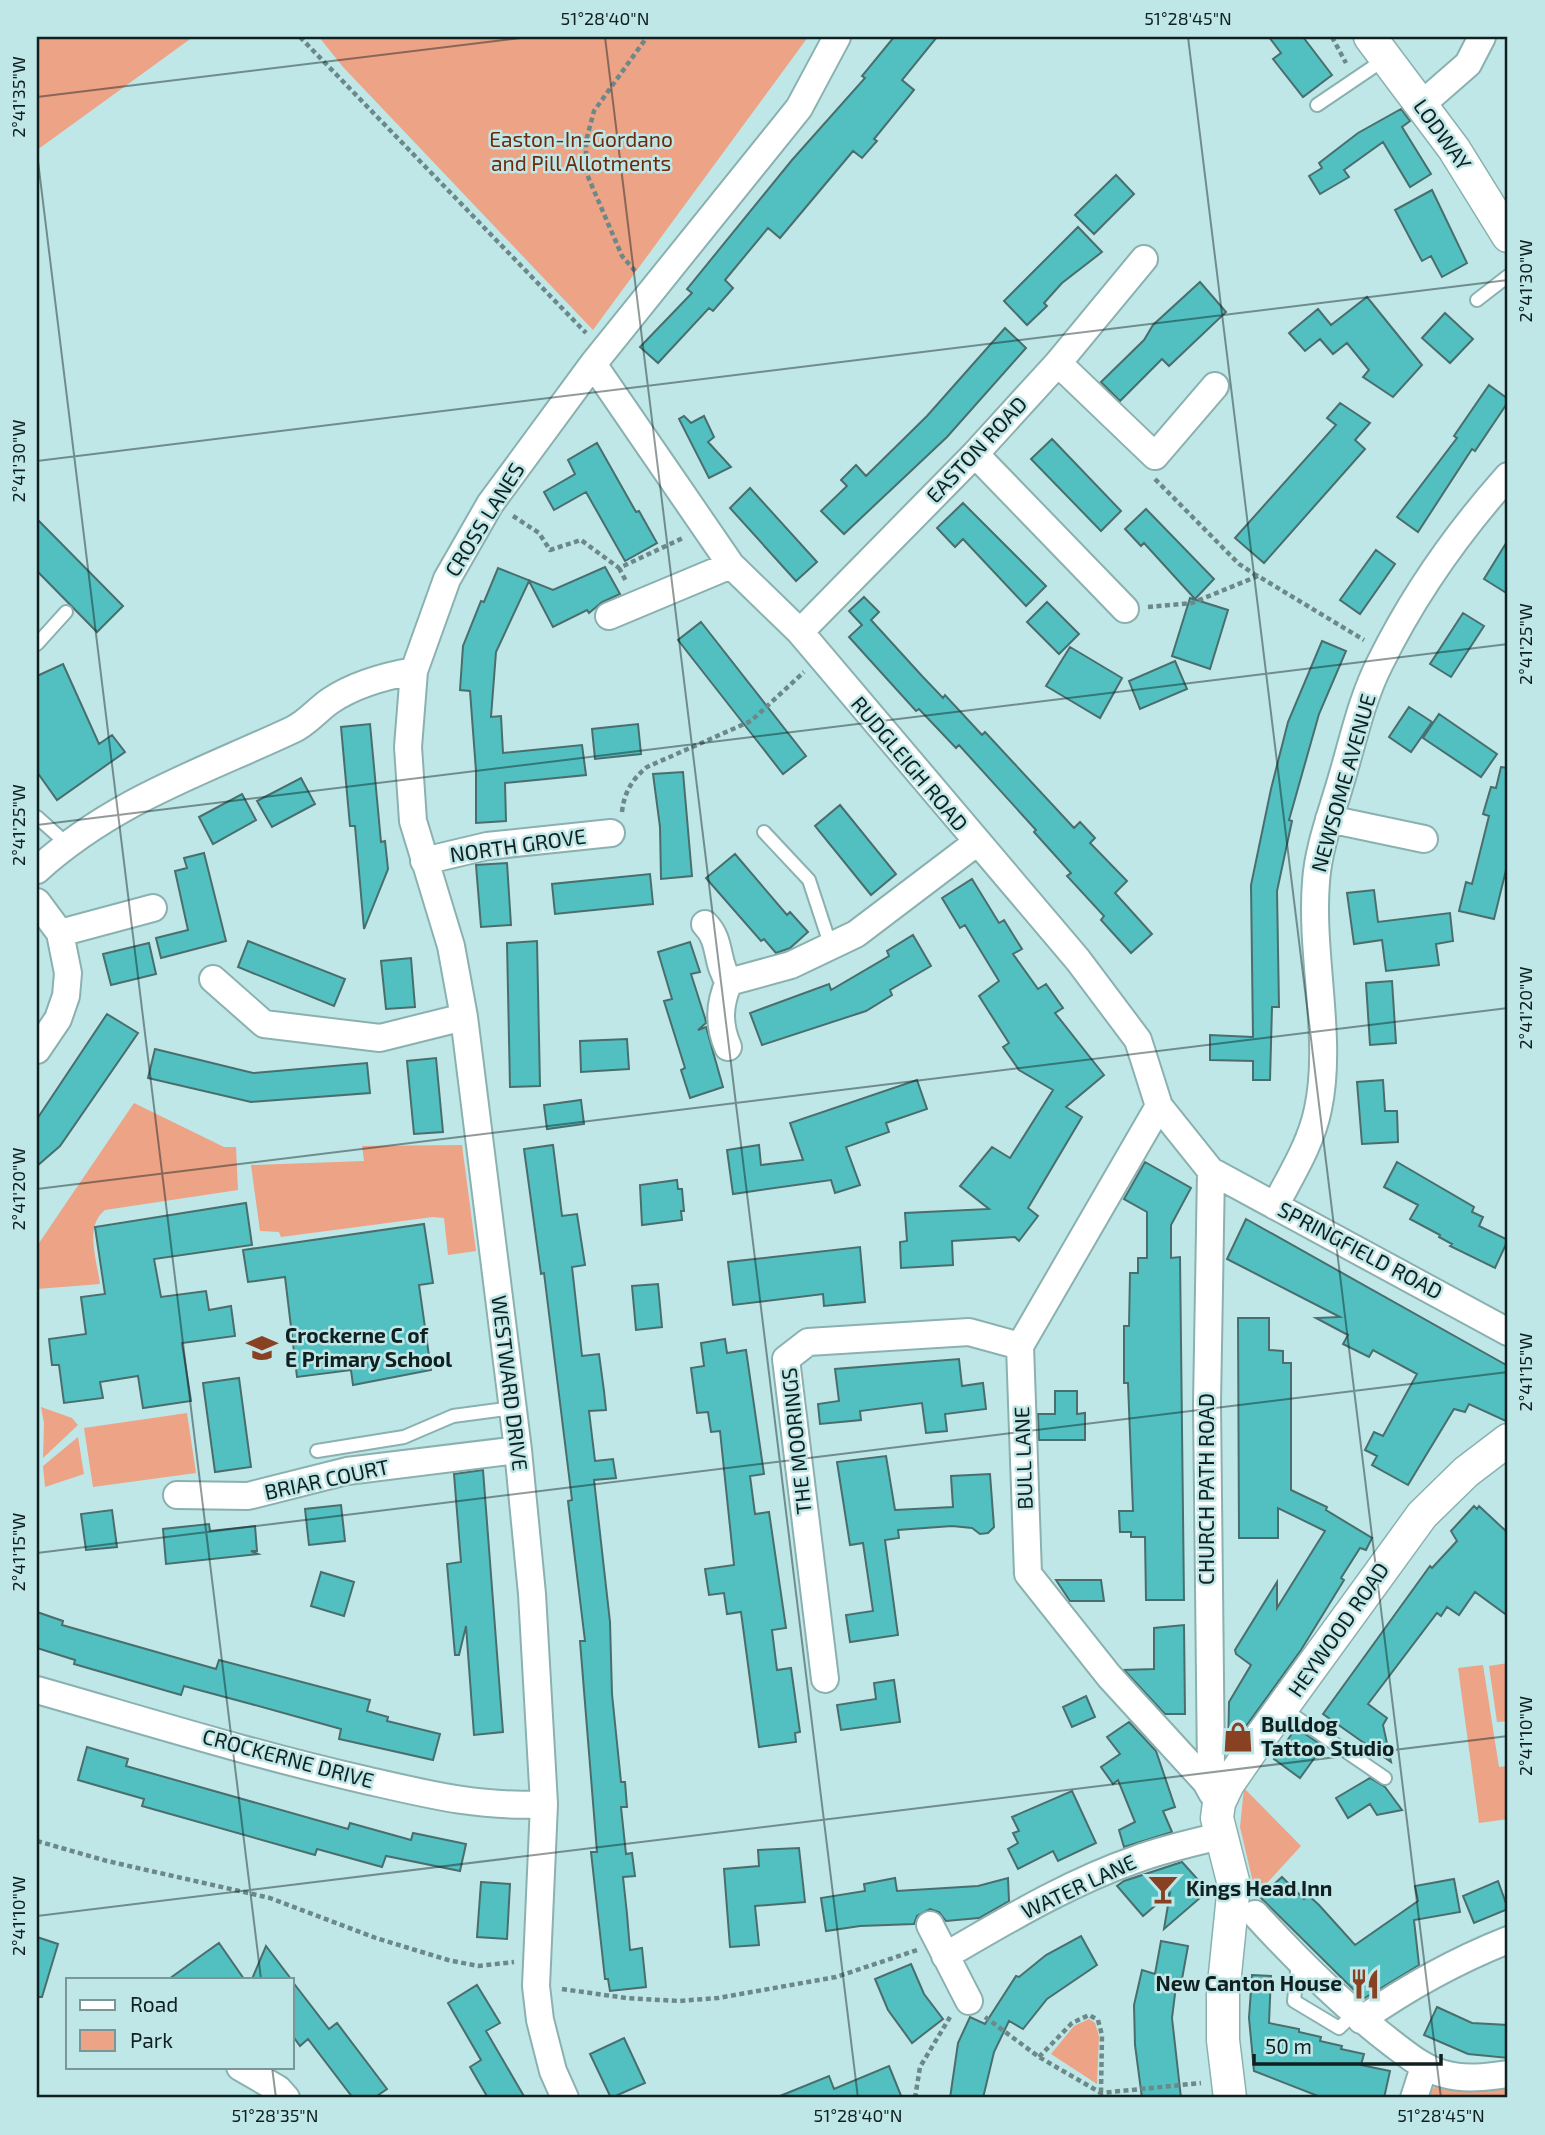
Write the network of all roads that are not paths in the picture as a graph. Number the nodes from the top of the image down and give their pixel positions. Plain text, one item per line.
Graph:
1 (837, 37) edge
2 (1482, 37) edge
3 (1378, 48) edge
4 (1317, 105) dead end
5 (1421, 105) junction
6 (1508, 236) edge
7 (1143, 258) dead end
8 (1508, 276) edge
9 (1478, 300) dead end
10 (598, 357) junction
11 (1058, 363) junction
12 (1215, 386) dead end
13 (975, 454) junction
14 (1508, 476) edge
15 (731, 565) junction
16 (1125, 609) road end
17 (66, 612) dead end
18 (609, 616) dead end
19 (800, 632) junction
20 (37, 644) edge
21 (414, 671) junction
22 (37, 817) edge
23 (1329, 819) junction
24 (764, 832) dead end
25 (611, 833) road end
26 (1424, 839) dead end
27 (976, 843) junction
28 (66, 844) junction
29 (424, 861) junction
30 (37, 870) edge
31 (37, 902) edge
32 (153, 908) dead end
33 (705, 924) dead end
34 (60, 933) junction
35 (831, 947) junction
36 (214, 979) dead end
37 (729, 982) junction
38 (464, 1017) junction
39 (728, 1047) dead end
40 (37, 1050) edge
41 (1159, 1106) junction
42 (1211, 1171) junction
43 (1275, 1206) junction
44 (1508, 1332) edge
45 (1020, 1346) junction
46 (513, 1408) junction
47 (1508, 1440) edge
48 (518, 1450) junction
49 (317, 1451) dead end
50 (177, 1495) dead end
51 (825, 1679) dead end
52 (37, 1690) edge
53 (1284, 1709) junction
54 (1385, 1778) dead end
55 (1212, 1793) junction
56 (544, 1804) junction
57 (1220, 1836) junction
58 (1255, 1914) dead end
59 (1508, 1940) edge
60 (963, 2005) road end
61 (1358, 2017) junction
62 (1424, 2067) junction
63 (242, 2068) edge
64 (1508, 2074) edge
65 (1229, 2089) edge
66 (286, 2098) edge
67 (565, 2098) edge
68 (1414, 2098) edge

1 - 10 street, CROSS LANES
2 - 5 street
3 - 4 lane
3 - 5 street, LODWAY
5 - 6 street, LODWAY
7 - 11 street, EASTON ROAD
8 - 9 lane
10 - 15 street, RUDGLEIGH ROAD
10 - 21 street, CROSS LANES
11 - 12 street
11 - 13 street, EASTON ROAD
13 - 16 street
13 - 19 street, EASTON ROAD
14 - 23 street, NEWSOME AVENUE
15 - 18 street
15 - 19 street, RUDGLEIGH ROAD
17 - 20 lane
19 - 27 street, RUDGLEIGH ROAD
21 - 28 street
21 - 29 street, WESTWARD DRIVE
22 - 28 lane
23 - 26 street
23 - 43 street, NEWSOME AVENUE
24 - 35 lane
25 - 29 street, NORTH GROVE
27 - 35 street
27 - 41 street, RUDGLEIGH ROAD
28 - 30 street
29 - 38 street, WESTWARD DRIVE
31 - 34 street
32 - 34 street
33 - 37 street
34 - 40 street
35 - 37 street
36 - 38 street
37 - 39 street
38 - 46 street, WESTWARD DRIVE
41 - 42 street, RUDGLEIGH ROAD
41 - 45 street
42 - 43 street, SPRINGFIELD ROAD
42 - 55 street, CHURCH PATH ROAD
43 - 44 street, SPRINGFIELD ROAD
45 - 51 street, THE MOORINGS
45 - 55 street, BULL LANE
46 - 48 street, WESTWARD DRIVE
46 - 49 lane
47 - 53 street, HEYWOOD ROAD
48 - 50 street, BRIAR COURT
48 - 56 street, WESTWARD DRIVE
52 - 56 street, CROCKERNE DRIVE
53 - 54 lane
53 - 55 street, HEYWOOD ROAD
55 - 57 street
56 - 67 street, WESTWARD DRIVE
57 - 60 street, WATER LANE
57 - 65 street
58 - 61 street
59 - 61 street
61 - 62 street
62 - 64 street
62 - 68 street
63 - 66 street

